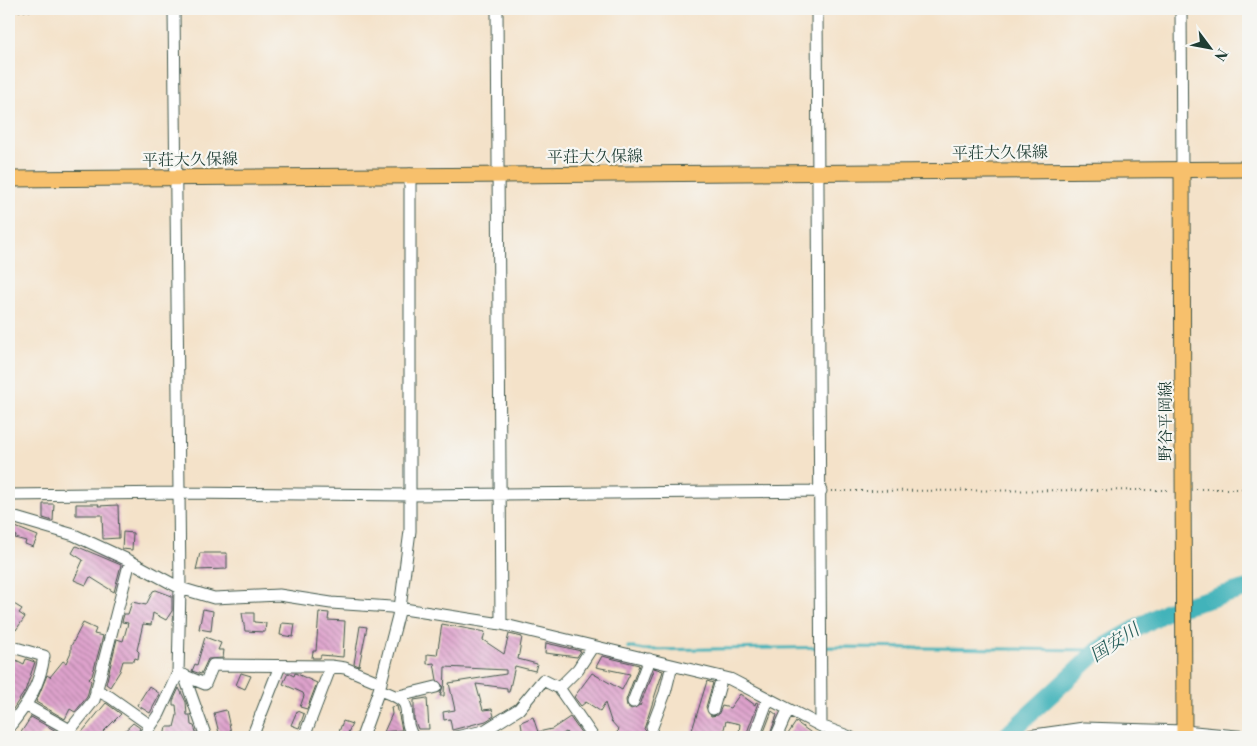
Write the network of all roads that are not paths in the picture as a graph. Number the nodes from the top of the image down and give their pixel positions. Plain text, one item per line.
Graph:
1 (174, 9) edge
2 (497, 9) edge
3 (817, 9) edge
4 (1181, 9) edge
5 (1248, 169) edge
6 (1182, 170) junction
7 (819, 171) junction
8 (410, 174) junction
9 (499, 176) junction
10 (9, 178) edge
11 (176, 178) junction
12 (821, 491) junction
13 (178, 493) junction
14 (500, 493) junction
15 (9, 495) edge
16 (411, 495) junction
17 (9, 516) edge
18 (130, 561) junction
19 (180, 588) junction
20 (400, 608) junction
21 (501, 624) junction
22 (9, 646) edge
23 (593, 646) junction
24 (649, 659) junction
25 (672, 665) junction
26 (280, 666) junction
27 (331, 666) junction
28 (181, 674) junction
29 (722, 677) junction
30 (380, 686) junction
31 (436, 687) dead end
32 (559, 688) junction
33 (96, 690) junction
34 (399, 696) junction
35 (768, 699) junction
36 (634, 702) dead end
37 (27, 706) junction
38 (713, 708) dead end
39 (788, 710) junction
40 (151, 726) junction
41 (821, 726) junction
42 (9, 727) edge
43 (652, 727) dead end
44 (70, 734) edge
45 (487, 734) edge
46 (1184, 734) edge
47 (1054, 735) edge
48 (1234, 736) edge
49 (143, 737) edge
50 (206, 737) edge
51 (252, 737) edge
52 (304, 737) edge
53 (362, 737) edge
54 (413, 737) edge
55 (456, 737) edge
56 (593, 737) edge
57 (754, 737) edge
58 (776, 737) edge
59 (850, 737) edge
60 (1020, 737) edge
61 (1247, 737) edge

1 - 11 street
2 - 9 street
3 - 7 street
4 - 6 street
5 - 6 main road
6 - 7 main road, 平荘大久保線
6 - 46 main road, 野谷平岡線
7 - 9 main road, 平荘大久保線
7 - 12 street
8 - 9 main road, 平荘大久保線
8 - 11 main road, 平荘大久保線
8 - 16 street
9 - 14 street
10 - 11 main road, 平荘大久保線
11 - 13 street
12 - 14 street
12 - 41 street
13 - 15 street
13 - 16 street
13 - 19 street
14 - 16 street
14 - 21 street
16 - 20 street
17 - 18 street
18 - 19 street
18 - 33 street
19 - 20 street
19 - 28 street
20 - 21 street
20 - 30 street
21 - 23 street
22 - 37 street
23 - 24 street
23 - 32 street
24 - 25 street
24 - 36 street
25 - 29 street
25 - 43 street
26 - 27 street
26 - 28 street
26 - 51 street
27 - 30 street
27 - 52 street
28 - 40 street
28 - 50 street
29 - 35 street
29 - 38 street
30 - 34 street
30 - 53 street
31 - 34 street
32 - 45 street
32 - 56 street
33 - 40 street
33 - 44 street
34 - 54 street
35 - 39 street
35 - 57 street
37 - 42 street
37 - 44 street
39 - 41 street
39 - 58 street
40 - 49 street
41 - 59 street
45 - 55 street
46 - 47 street
46 - 48 street
47 - 60 street
48 - 61 street

